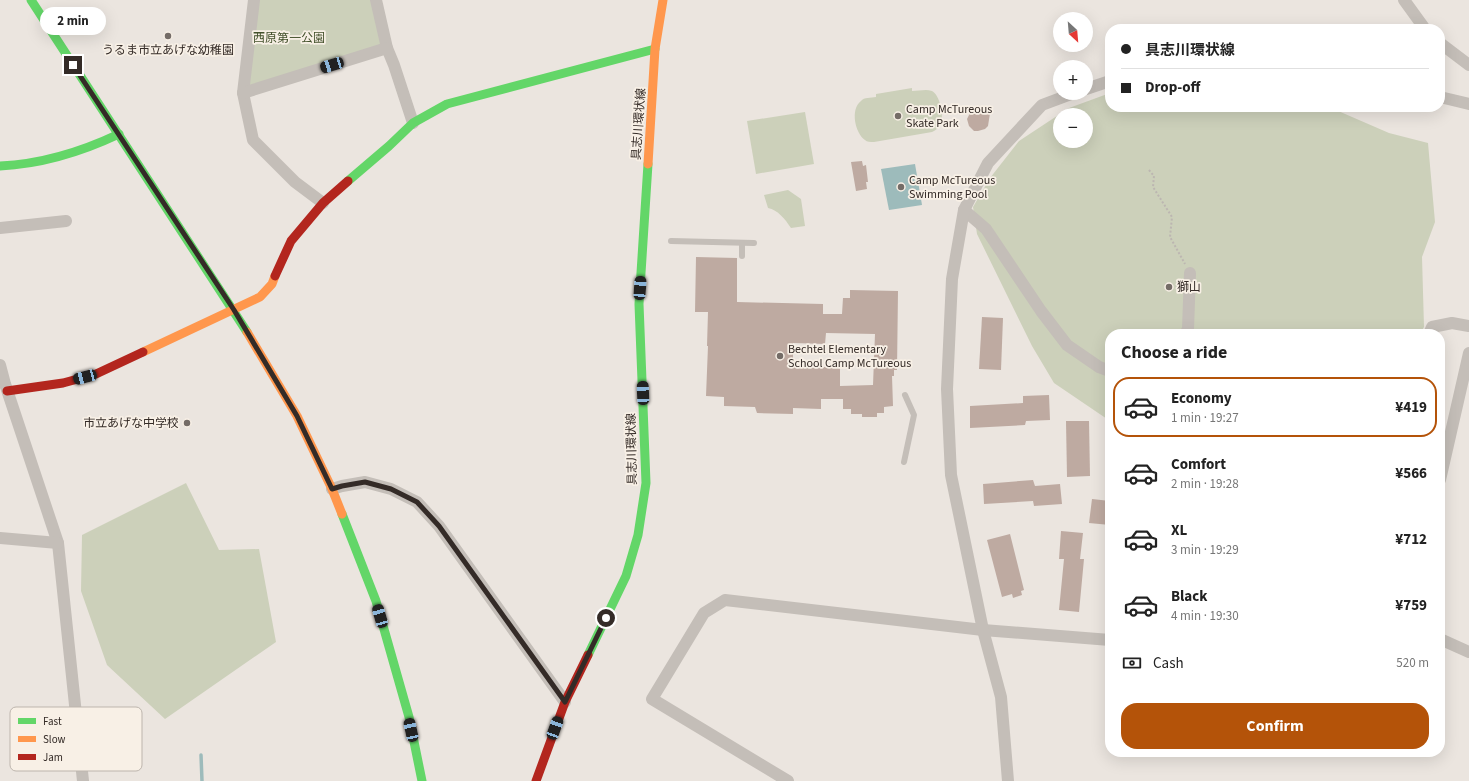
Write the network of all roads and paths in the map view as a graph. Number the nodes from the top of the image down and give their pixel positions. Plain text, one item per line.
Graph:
1 (31, 0) edge
2 (254, 0) edge
3 (376, 0) edge
4 (663, 0) edge
5 (1404, 0) edge
6 (1422, 24) edge
7 (1445, 47) edge
8 (387, 48) junction
9 (655, 49) junction
10 (1469, 65) edge
11 (1105, 83) edge
12 (1093, 87) edge
13 (243, 93) junction
14 (1445, 98) edge
15 (1055, 100) edge
16 (1469, 104) edge
17 (413, 123) junction
18 (119, 134) junction
19 (0, 166) edge
20 (1149, 170) dead end
21 (323, 203) junction
22 (964, 210) junction
23 (66, 221) dead end
24 (0, 228) edge
25 (671, 241) dead end
26 (742, 243) junction
27 (754, 243) dead end
28 (742, 256) dead end
29 (1190, 273) joint
30 (234, 310) junction
31 (1469, 326) edge
32 (1188, 329) edge
33 (1431, 329) edge
34 (1469, 353) edge
35 (0, 365) edge
36 (1105, 369) edge
37 (4, 387) edge
38 (905, 395) dead end
39 (1445, 458) edge
40 (904, 462) dead end
41 (332, 489) junction
42 (0, 538) edge
43 (58, 543) junction
44 (983, 630) junction
45 (1105, 640) edge
46 (1445, 641) edge
47 (1469, 652) edge
48 (565, 702) junction
49 (75, 707) edge
50 (82, 771) edge
51 (83, 781) edge
52 (422, 781) edge
53 (536, 781) edge
54 (788, 781) edge
55 (1008, 781) edge

1 - 18 street
2 - 13 street
3 - 8 street
4 - 9 street, 具志川環状線
5 - 6 street
7 - 10 street
8 - 13 street
8 - 17 street
9 - 17 street
9 - 48 street, 具志川環状線
11 - 12 street
13 - 21 street
14 - 16 street
15 - 22 street
17 - 21 street
18 - 19 street
18 - 30 street
20 - 29 path
21 - 30 street
22 - 36 street
22 - 44 street
23 - 24 street
25 - 26 lane
26 - 27 lane
26 - 28 lane
29 - 32 street
30 - 37 street
30 - 41 street
31 - 33 street
34 - 39 street
35 - 37 street
37 - 43 street
38 - 40 lane
41 - 48 street
41 - 52 street
42 - 43 street
43 - 49 street
44 - 45 street
44 - 54 street
44 - 55 street
46 - 47 street
48 - 53 street, 具志川環状線
50 - 51 street

